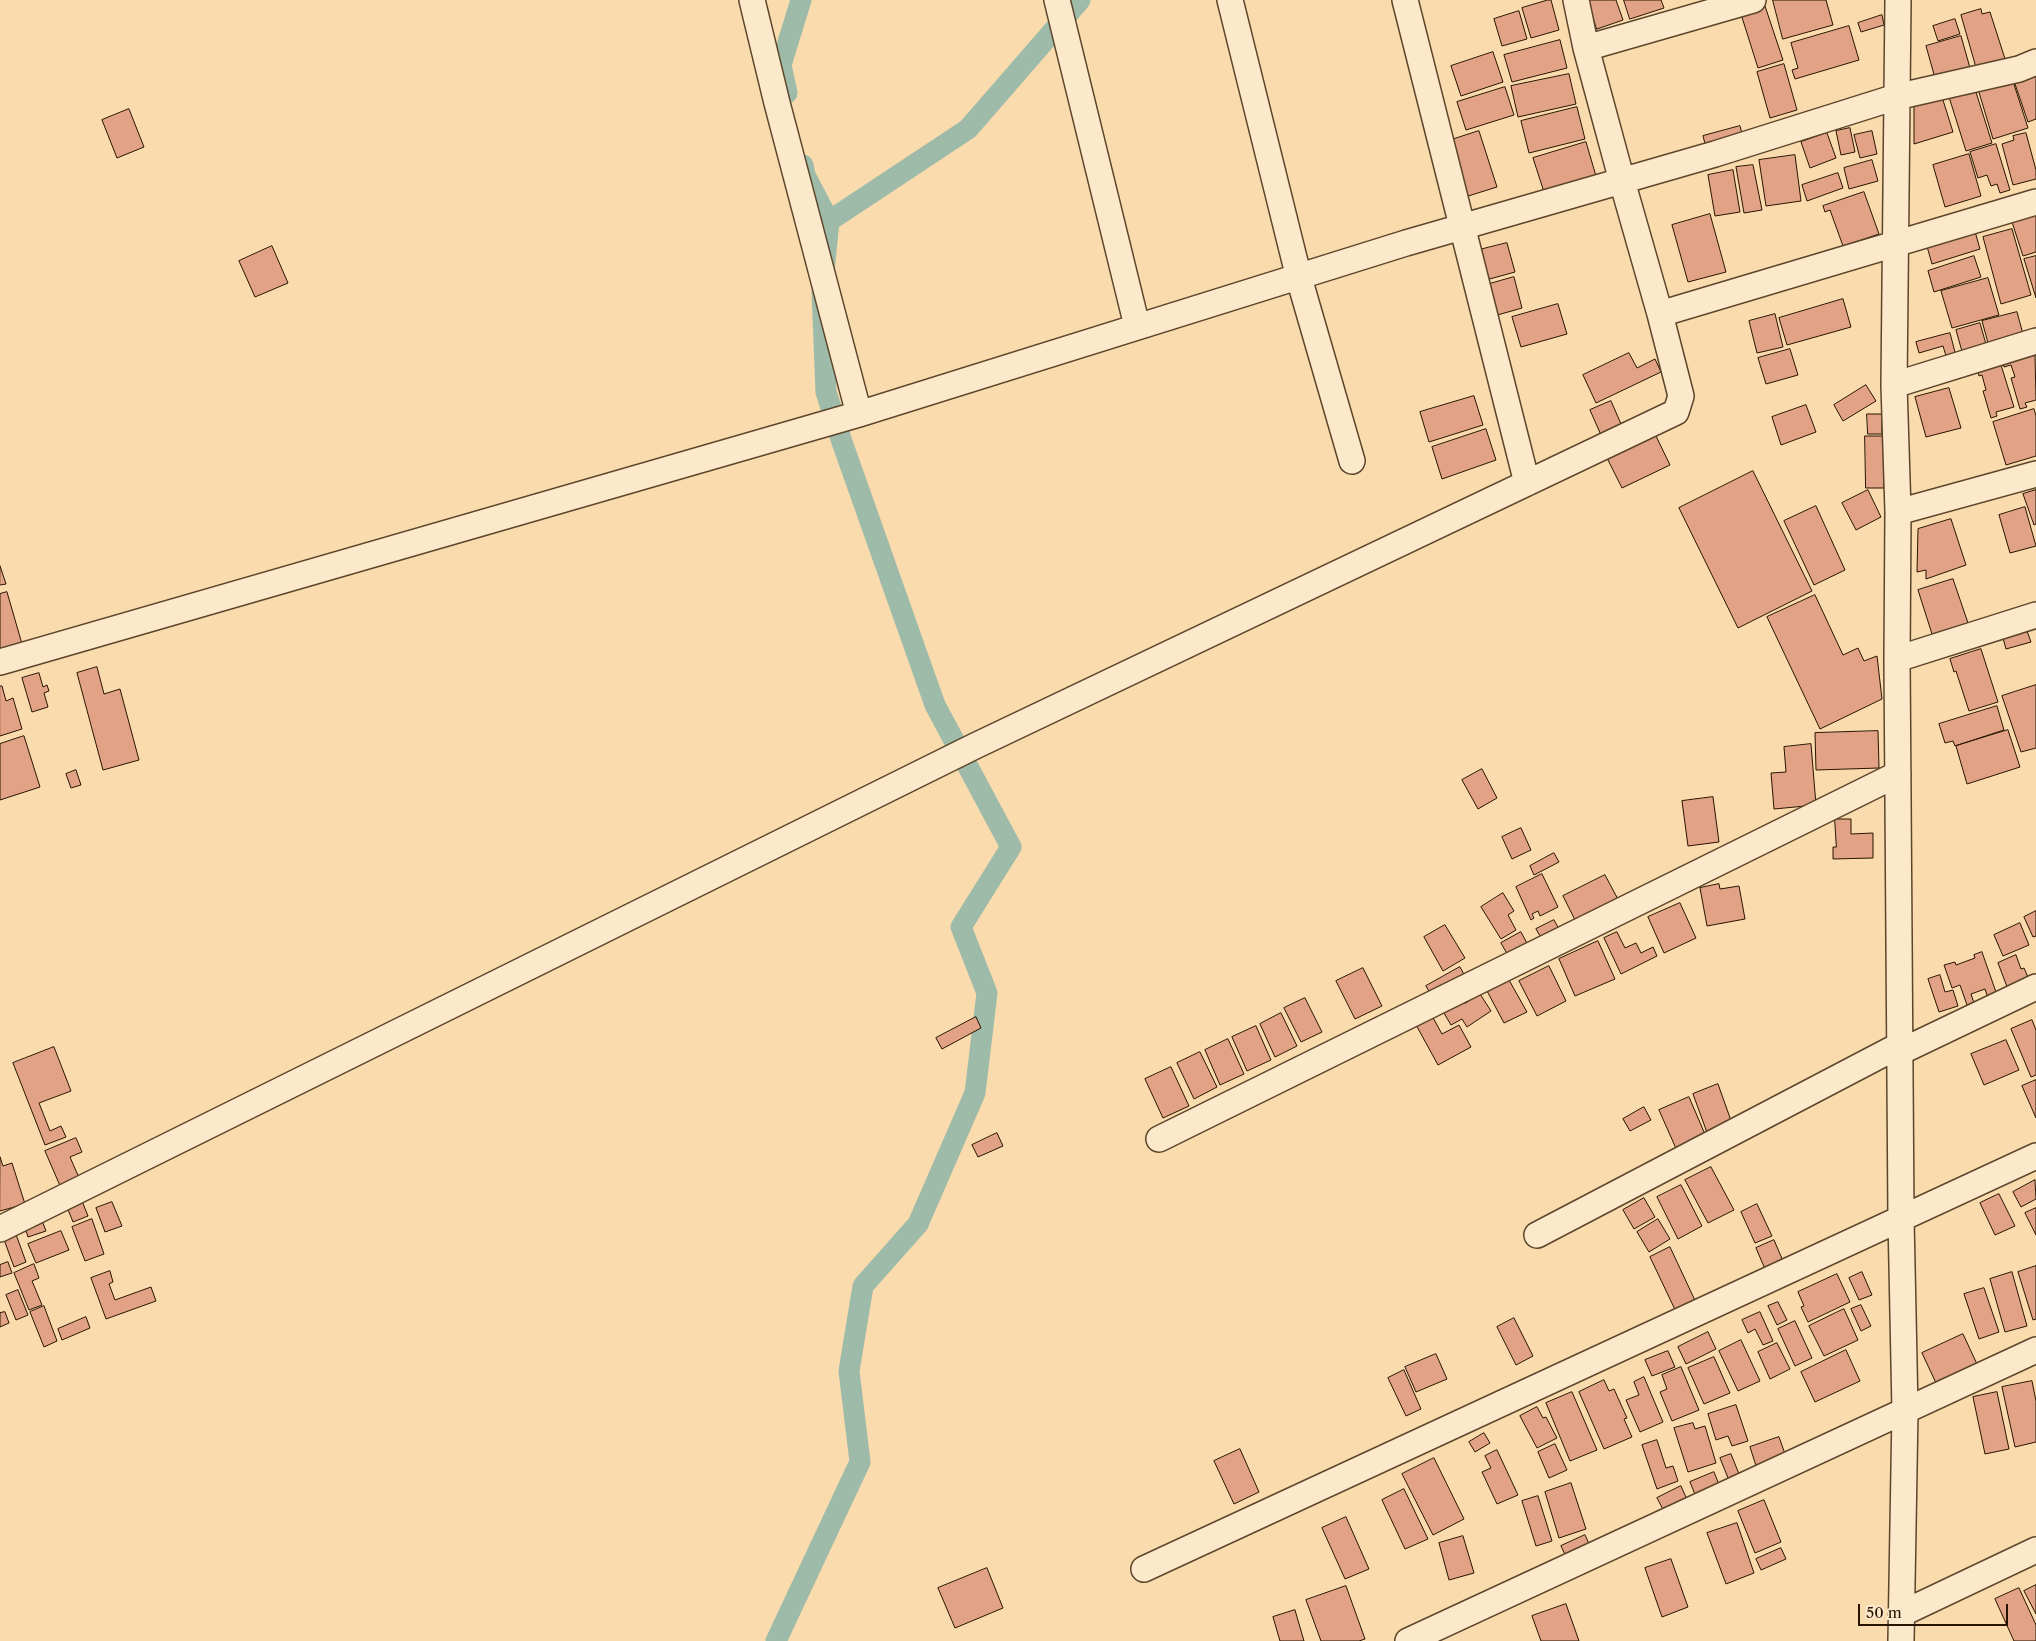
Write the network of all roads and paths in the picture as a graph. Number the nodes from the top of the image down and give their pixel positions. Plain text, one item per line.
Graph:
1 (752, 0) edge
2 (1057, 0) edge
3 (1230, 0) edge
4 (1405, 0) edge
5 (1576, 0) edge
6 (1753, 0) edge
7 (1898, 0) edge
8 (1586, 48) junction
9 (2036, 62) edge
10 (1896, 97) junction
11 (1622, 181) junction
12 (2036, 202) edge
13 (1461, 227) junction
14 (1897, 245) junction
15 (1299, 278) junction
16 (1660, 314) junction
17 (1137, 326) junction
18 (2036, 341) edge
19 (1894, 385) junction
20 (859, 414) junction
21 (1352, 461) dead end
22 (2036, 474) edge
23 (1527, 484) junction
24 (1898, 512) junction
25 (2036, 615) edge
26 (1896, 660) junction
27 (0, 662) edge
28 (1898, 774) junction
29 (2036, 988) edge
30 (1900, 1049) junction
31 (1158, 1139) dead end
32 (2036, 1156) edge
33 (1901, 1218) junction
34 (0, 1229) edge
35 (1537, 1235) dead end
36 (2036, 1350) edge
37 (1905, 1411) junction
38 (2036, 1550) edge
39 (1144, 1569) dead end
40 (1901, 1614) junction
41 (1408, 1641) edge
42 (1901, 1641) edge

1 - 20 street
2 - 17 street
3 - 15 street
4 - 13 street
5 - 8 street
6 - 8 street
7 - 10 street
8 - 11 street
9 - 10 street
10 - 11 street
10 - 14 street
11 - 13 street
11 - 16 street
12 - 14 street
13 - 15 street
13 - 23 street
14 - 16 street
14 - 19 street
15 - 17 street
15 - 21 street
16 - 23 street
17 - 20 street
18 - 19 street
19 - 24 street
20 - 27 street
22 - 24 street
23 - 34 street
24 - 26 street
25 - 26 street
26 - 28 street
28 - 30 street
28 - 31 street
29 - 30 street
30 - 33 street
30 - 35 street
32 - 33 street
33 - 37 street
33 - 39 street
36 - 37 street
37 - 40 street
37 - 41 street
38 - 40 street
40 - 42 street

